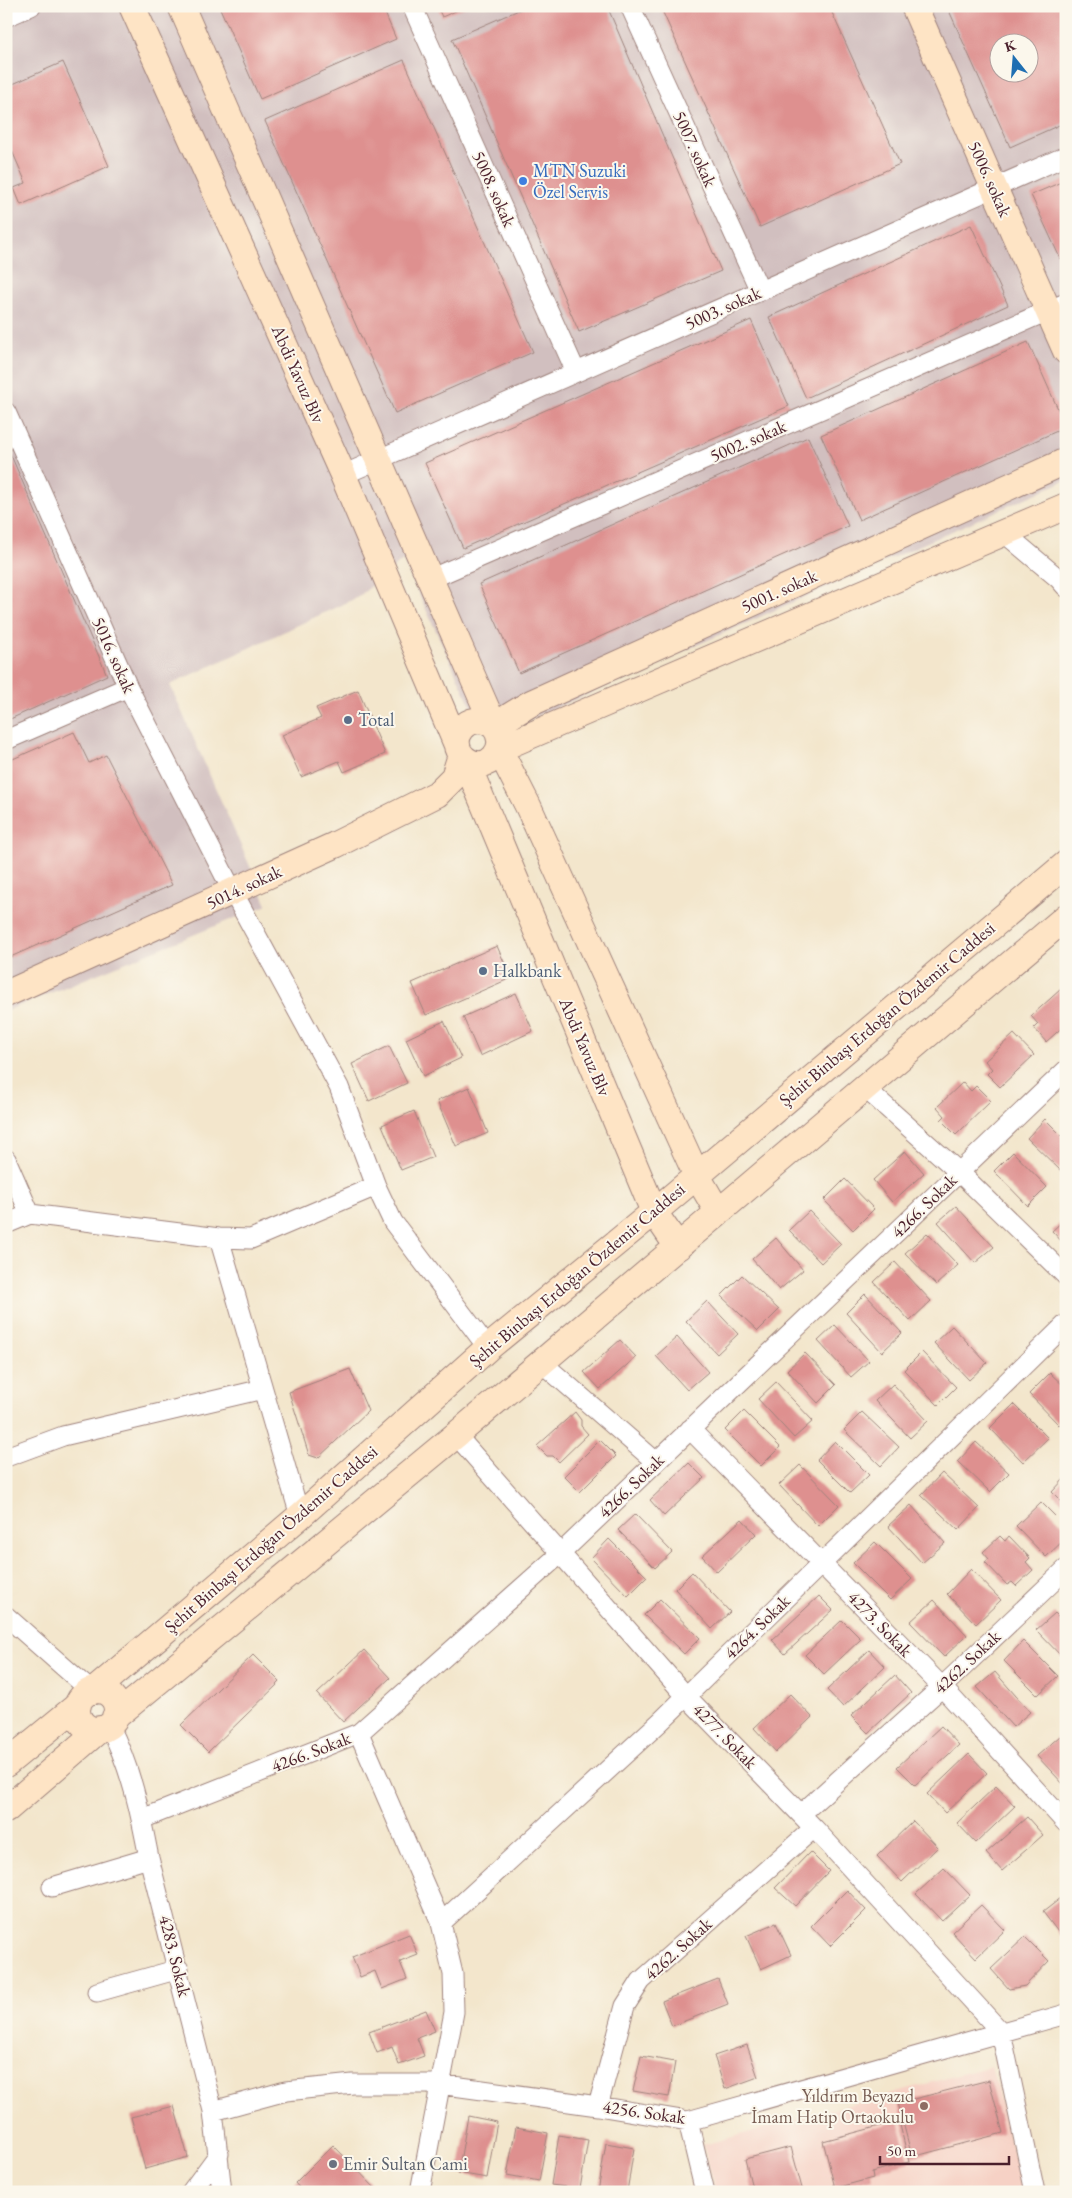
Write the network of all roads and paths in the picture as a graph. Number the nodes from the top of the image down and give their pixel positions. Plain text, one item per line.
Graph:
1 (31, 6) edge
2 (132, 6) edge
3 (181, 6) edge
4 (412, 6) edge
5 (630, 6) edge
6 (914, 6) edge
7 (6, 17) edge
8 (1066, 156) edge
9 (994, 188) junction
10 (760, 291) junction
11 (1056, 307) edge
12 (1066, 351) edge
13 (576, 372) junction
14 (6, 412) edge
15 (379, 459) junction
16 (1066, 461) edge
17 (344, 475) junction
18 (1066, 506) edge
19 (1002, 531) junction
20 (430, 579) junction
21 (1066, 587) edge
22 (128, 687) junction
23 (497, 738) junction
24 (6, 740) edge
25 (461, 753) junction
26 (1066, 864) edge
27 (234, 892) junction
28 (1066, 917) edge
29 (6, 994) edge
30 (1066, 1070) edge
31 (866, 1088) junction
32 (6, 1159) edge
33 (959, 1172) junction
34 (696, 1174) junction
35 (376, 1186) junction
36 (654, 1212) junction
37 (718, 1212) junction
38 (30, 1214) junction
39 (6, 1224) edge
40 (219, 1238) junction
41 (678, 1246) junction
42 (1066, 1276) edge
43 (1066, 1324) edge
44 (488, 1348) junction
45 (541, 1362) junction
46 (263, 1389) junction
47 (690, 1429) junction
48 (456, 1435) junction
49 (6, 1457) edge
50 (656, 1462) junction
51 (300, 1516) junction
52 (560, 1554) junction
53 (821, 1564) junction
54 (1066, 1569) edge
55 (6, 1616) edge
56 (942, 1687) junction
57 (686, 1696) junction
58 (85, 1697) junction
59 (108, 1724) junction
60 (358, 1734) junction
61 (6, 1764) edge
62 (6, 1810) edge
63 (801, 1814) junction
64 (142, 1819) junction
65 (1066, 1823) edge
66 (814, 1828) junction
67 (149, 1858) junction
68 (52, 1887) dead end
69 (441, 1923) junction
70 (178, 1969) junction
71 (97, 1992) dead end
72 (1066, 2014) edge
73 (1001, 2032) junction
74 (439, 2084) junction
75 (598, 2106) junction
76 (213, 2111) junction
77 (688, 2121) junction
78 (219, 2154) junction
79 (191, 2192) edge
80 (222, 2192) edge
81 (420, 2192) edge
82 (705, 2192) edge
83 (1035, 2192) edge

1 - 7 street
2 - 17 main road, Abdi Yavuz Blv
3 - 15 main road
4 - 13 street, 5008. sokak
5 - 10 street, 5007. sokak
6 - 9 main road, 5006. sokak
8 - 9 street, 5003. sokak
9 - 10 street, 5003. sokak
9 - 11 main road, 5006. sokak
10 - 13 street, 5003. sokak
11 - 12 main road, 5006. sokak
11 - 20 street, 5002. sokak
13 - 15 street, 5003. sokak
14 - 22 street, 5016. sokak
15 - 17 street, 5003. sokak
15 - 20 main road
16 - 23 main road, 5001. sokak
17 - 25 main road, Abdi Yavuz Blv
18 - 19 main road, 5001. sokak
19 - 21 street
19 - 23 main road, 5001. sokak
20 - 23 main road
22 - 24 street
22 - 27 street, 5016. sokak
23 - 25 main road
23 - 25 main road
23 - 34 main road
25 - 27 main road, 5014. sokak
25 - 36 main road, Abdi Yavuz Blv
26 - 34 main road, Şehit Binbaşı Erdoğan Özdemir Caddesi
27 - 29 main road, 5014. sokak
27 - 35 street, 5016. sokak
28 - 31 main road, Şehit Binbaşı Erdoğan Özdemir Caddesi
30 - 33 street, 4266. Sokak
31 - 33 street
31 - 37 main road, Şehit Binbaşı Erdoğan Özdemir Caddesi
32 - 38 street
33 - 42 street
33 - 47 street, 4266. Sokak
34 - 36 main road, Şehit Binbaşı Erdoğan Özdemir Caddesi
34 - 37 main road
35 - 40 street
35 - 44 street, 5016. sokak
36 - 41 main road, Abdi Yavuz Blv
36 - 44 main road, Şehit Binbaşı Erdoğan Özdemir Caddesi
37 - 41 main road, Şehit Binbaşı Erdoğan Özdemir Caddesi
38 - 39 street
38 - 40 street
40 - 46 street
41 - 45 main road, Şehit Binbaşı Erdoğan Özdemir Caddesi
43 - 53 street, 4264. Sokak
44 - 51 main road, Şehit Binbaşı Erdoğan Özdemir Caddesi
45 - 48 main road, Şehit Binbaşı Erdoğan Özdemir Caddesi
45 - 50 street
46 - 49 street
46 - 51 street
47 - 50 street, 4266. Sokak
47 - 53 street, 4273. Sokak
48 - 52 street, 4277. Sokak
48 - 59 main road, Şehit Binbaşı Erdoğan Özdemir Caddesi
50 - 52 street, 4266. Sokak
51 - 58 main road, Şehit Binbaşı Erdoğan Özdemir Caddesi
52 - 57 street, 4277. Sokak
52 - 60 street, 4266. Sokak
53 - 56 street, 4273. Sokak
53 - 57 street, 4264. Sokak
54 - 56 street, 4262. Sokak
55 - 58 street
56 - 63 street, 4262. Sokak
56 - 65 street, 4273. Sokak
57 - 63 street, 4277. Sokak
57 - 69 street, 4264. Sokak
58 - 59 main road
58 - 61 main road, Şehit Binbaşı Erdoğan Özdemir Caddesi
59 - 62 main road, Şehit Binbaşı Erdoğan Özdemir Caddesi
59 - 64 street, 4283. Sokak
60 - 64 street, 4266. Sokak
60 - 69 street
63 - 66 street, 4277. Sokak
64 - 67 street, 4283. Sokak
66 - 73 street, 4277. Sokak
66 - 75 street, 4262. Sokak
67 - 68 street
67 - 70 street, 4283. Sokak
69 - 74 street
70 - 71 street
70 - 76 street, 4283. Sokak
72 - 73 street, 4256. Sokak
73 - 77 street, 4256. Sokak
73 - 83 street
74 - 75 street, 4256. Sokak
74 - 76 street, 4256. Sokak
74 - 81 street
75 - 77 street, 4256. Sokak
76 - 78 street, 4283. Sokak
77 - 82 street
78 - 79 street
78 - 80 street, 4283. Sokak

